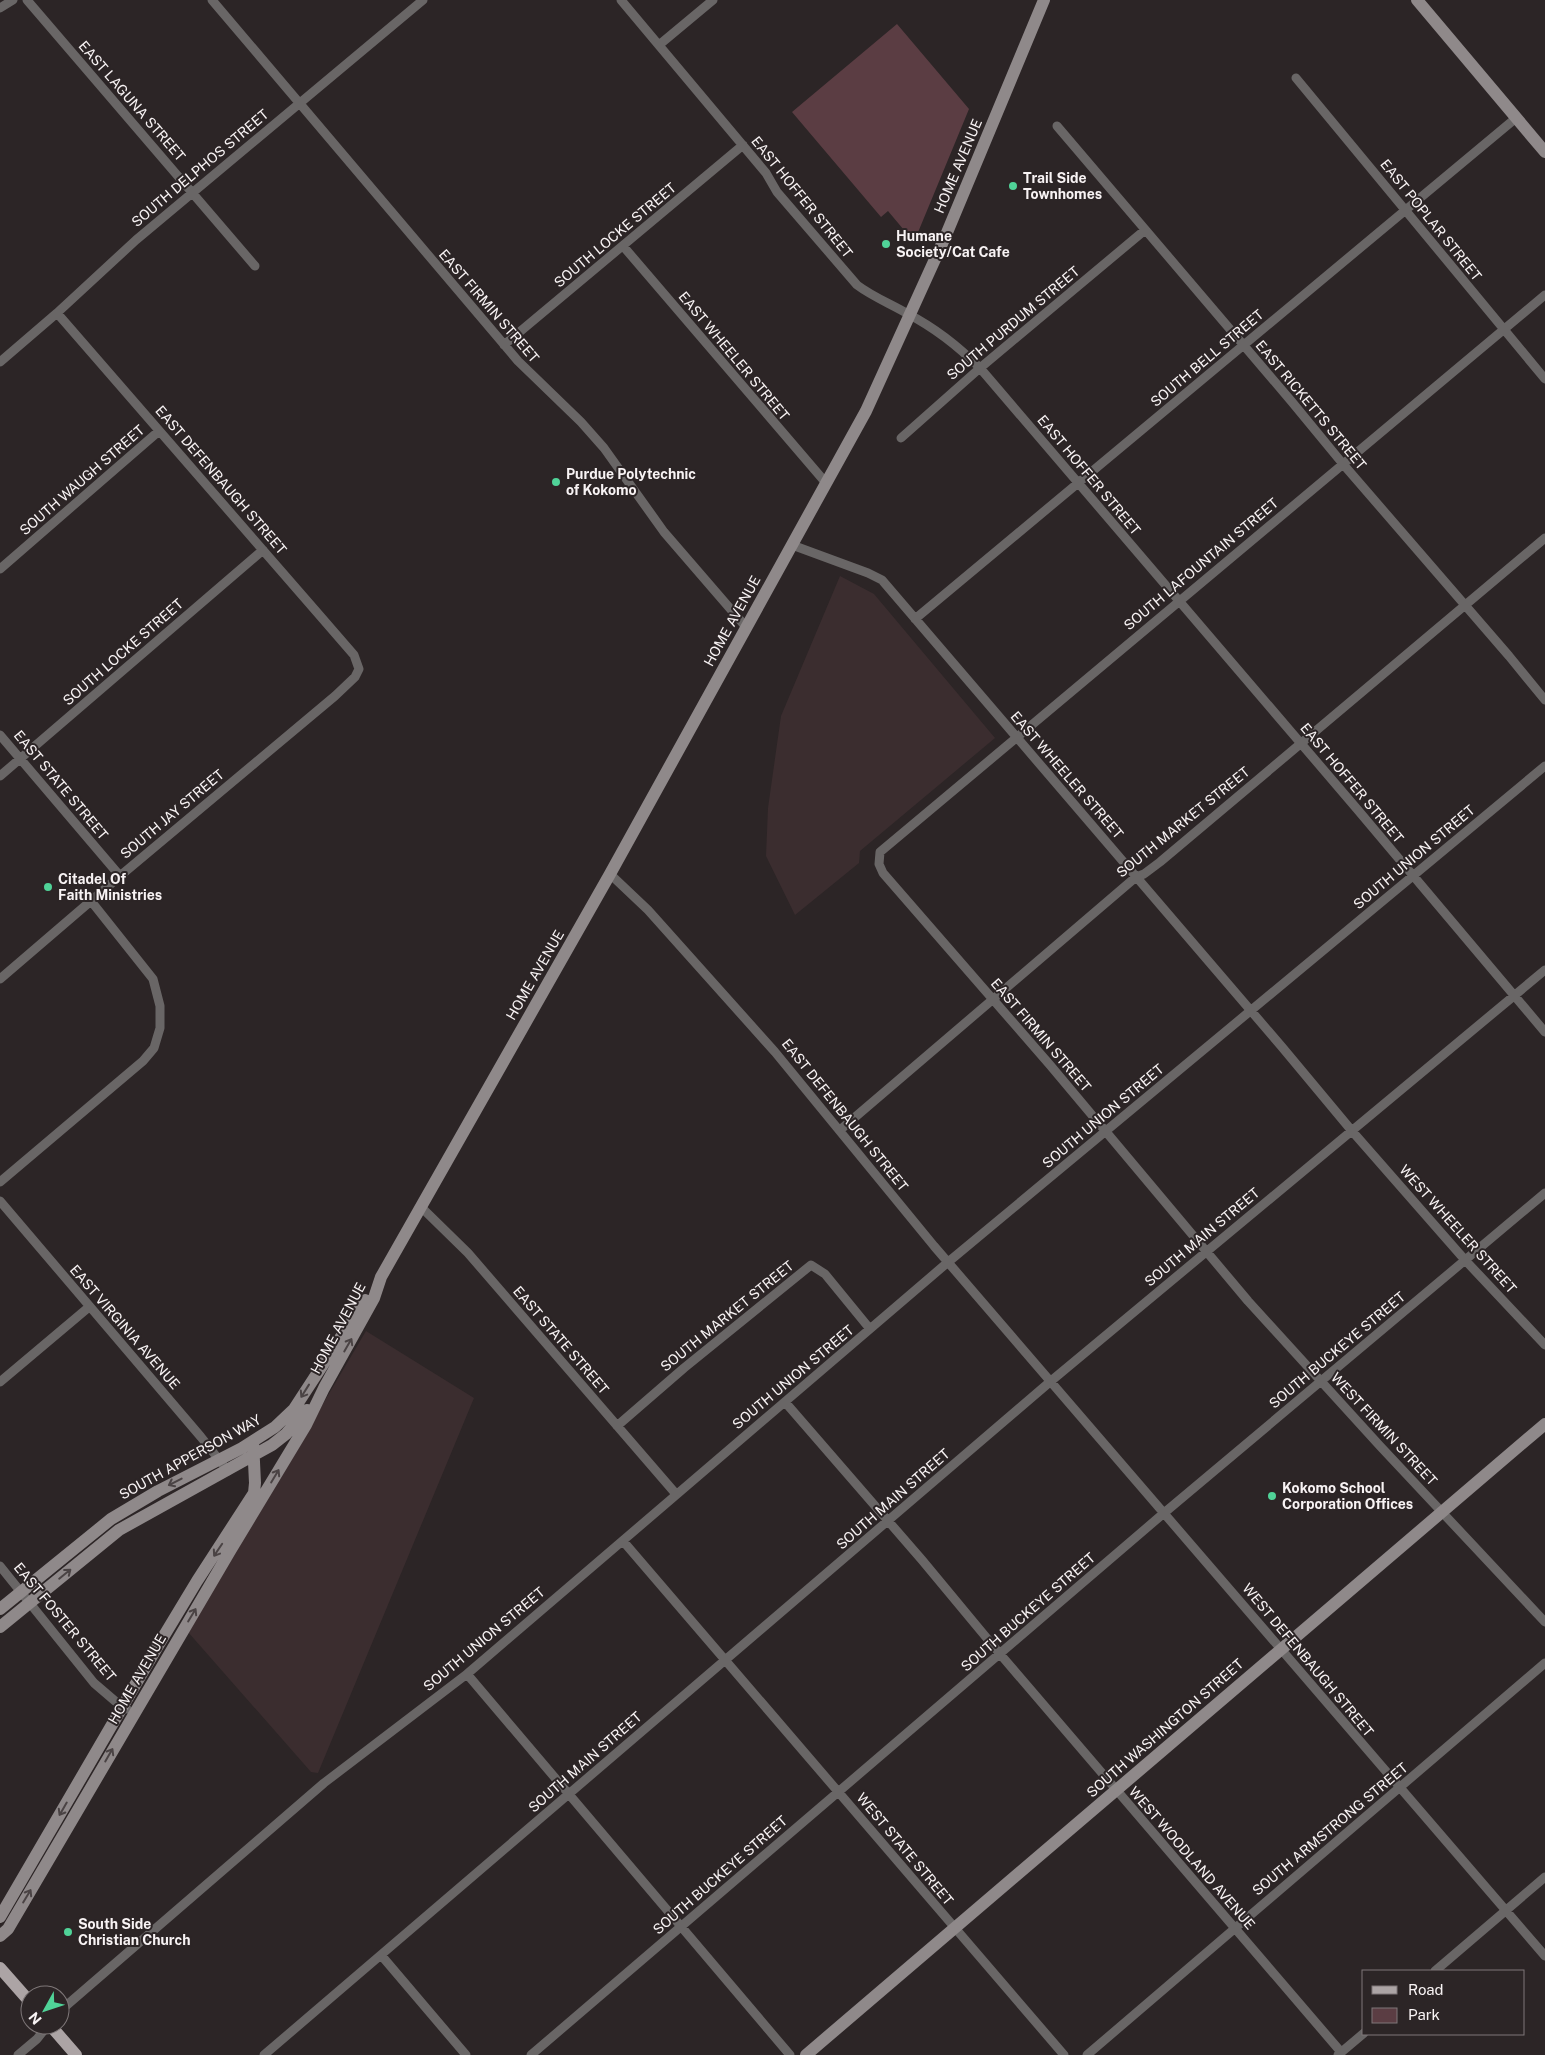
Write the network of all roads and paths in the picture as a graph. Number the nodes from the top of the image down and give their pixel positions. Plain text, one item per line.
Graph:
1 (13, 0) edge
2 (27, 0) edge
3 (212, 0) edge
4 (621, 0) edge
5 (713, 0) edge
6 (1044, 0) edge
7 (1417, 0) edge
8 (420, 1) edge
9 (0, 8) edge
10 (659, 45) junction
11 (1296, 78) dead end
12 (299, 102) junction
13 (1516, 118) junction
14 (1057, 126) dead end
15 (743, 145) junction
16 (1545, 152) edge
17 (192, 193) junction
18 (1405, 209) junction
19 (1145, 230) junction
20 (623, 246) junction
21 (255, 266) dead end
22 (1545, 295) edge
23 (57, 313) junction
24 (910, 315) junction
25 (1503, 330) junction
26 (504, 345) junction
27 (1244, 345) junction
28 (0, 362) edge
29 (980, 368) junction
30 (1545, 379) edge
31 (160, 431) junction
32 (901, 438) dead end
33 (1342, 464) junction
34 (826, 483) junction
35 (1078, 484) junction
36 (1545, 538) edge
37 (792, 545) junction
38 (263, 550) junction
39 (0, 569) edge
40 (1179, 601) junction
41 (1465, 605) junction
42 (915, 619) junction
43 (746, 627) junction
44 (359, 669) joint
45 (1545, 700) edge
46 (0, 734) edge
47 (1017, 738) junction
48 (1300, 743) junction
49 (20, 758) junction
50 (1545, 766) edge
51 (0, 776) edge
52 (879, 858) joint
53 (610, 874) junction
54 (1412, 875) junction
55 (120, 876) junction
56 (1136, 877) junction
57 (91, 901) junction
58 (1545, 970) edge
59 (0, 979) edge
60 (1515, 995) junction
61 (992, 999) junction
62 (1251, 1011) junction
63 (1545, 1032) edge
64 (840, 1130) junction
65 (1352, 1131) junction
66 (1105, 1132) junction
67 (0, 1182) edge
68 (1545, 1193) edge
69 (0, 1202) edge
70 (421, 1206) junction
71 (1206, 1252) junction
72 (1465, 1260) junction
73 (948, 1262) junction
74 (381, 1277) junction
75 (89, 1307) junction
76 (870, 1329) junction
77 (1545, 1345) edge
78 (1051, 1381) junction
79 (0, 1382) edge
80 (1321, 1382) junction
81 (324, 1388) junction
82 (785, 1402) junction
83 (1545, 1424) edge
84 (617, 1426) junction
85 (253, 1442) junction
86 (253, 1457) junction
87 (219, 1460) junction
88 (228, 1471) junction
89 (676, 1494) junction
90 (1442, 1511) junction
91 (1164, 1513) junction
92 (889, 1520) junction
93 (623, 1541) junction
94 (0, 1566) edge
95 (21, 1591) junction
96 (30, 1602) junction
97 (0, 1609) edge
98 (1545, 1622) edge
99 (0, 1627) edge
100 (1280, 1649) junction
101 (1000, 1654) junction
102 (726, 1659) junction
103 (1545, 1663) edge
104 (467, 1674) junction
105 (129, 1710) junction
106 (1399, 1788) junction
107 (1116, 1790) junction
108 (839, 1792) junction
109 (568, 1795) junction
110 (1545, 1877) edge
111 (1505, 1911) junction
112 (0, 1917) edge
113 (682, 1926) junction
114 (954, 1928) junction
115 (1234, 1928) junction
116 (0, 1936) edge
117 (381, 1955) junction
118 (1545, 1956) edge
119 (0, 1968) edge
120 (1436, 1970) edge
121 (20, 1991) edge
122 (70, 2002) edge
123 (1362, 2034) edge
124 (40, 2035) edge
125 (58, 2035) edge
126 (1339, 2054) edge
127 (18, 2055) edge
128 (76, 2055) edge
129 (264, 2055) edge
130 (466, 2055) edge
131 (531, 2055) edge
132 (790, 2055) edge
133 (806, 2055) edge
134 (1064, 2055) edge
135 (1087, 2055) edge

1 - 9 street
2 - 17 street, EAST LAGUNA STREET
3 - 12 street, EAST FIRMIN STREET
4 - 10 street, EAST HOFFER STREET
5 - 10 street
6 - 24 main road, HOME AVENUE
7 - 13 main road
8 - 12 street, SOUTH DELPHOS STREET
10 - 15 street, EAST HOFFER STREET
11 - 18 street, EAST POPLAR STREET
12 - 17 street, SOUTH DELPHOS STREET
12 - 26 street, EAST FIRMIN STREET
13 - 16 main road
13 - 18 street, SOUTH BELL STREET
14 - 19 street, EAST RICKETTS STREET
15 - 20 street, SOUTH LOCKE STREET
15 - 24 street, EAST HOFFER STREET
17 - 21 street, EAST LAGUNA STREET
17 - 23 street, SOUTH DELPHOS STREET
18 - 25 street, EAST POPLAR STREET
18 - 27 street, SOUTH BELL STREET
19 - 27 street, EAST RICKETTS STREET
19 - 29 street, SOUTH PURDUM STREET
20 - 26 street, SOUTH LOCKE STREET
20 - 34 street, EAST WHEELER STREET
22 - 25 street, SOUTH LAFOUNTAIN STREET
23 - 28 street, SOUTH DELPHOS STREET
23 - 31 street, EAST DEFENBAUGH STREET
24 - 29 street, EAST HOFFER STREET
24 - 34 main road, HOME AVENUE
25 - 30 street, EAST POPLAR STREET
25 - 33 street, SOUTH LAFOUNTAIN STREET
26 - 43 street, EAST FIRMIN STREET
27 - 33 street, EAST RICKETTS STREET
27 - 35 street, SOUTH BELL STREET
29 - 32 street, SOUTH PURDUM STREET
29 - 35 street, EAST HOFFER STREET
31 - 38 street, EAST DEFENBAUGH STREET
31 - 39 street, SOUTH WAUGH STREET
33 - 40 street, SOUTH LAFOUNTAIN STREET
33 - 41 street, EAST RICKETTS STREET
34 - 37 main road, HOME AVENUE
35 - 40 street, EAST HOFFER STREET
35 - 42 street, SOUTH BELL STREET
36 - 41 street, SOUTH MARKET STREET
37 - 42 street, EAST WHEELER STREET
37 - 43 main road, HOME AVENUE
38 - 44 street, EAST DEFENBAUGH STREET
38 - 49 street, SOUTH LOCKE STREET
40 - 47 street, SOUTH LAFOUNTAIN STREET
40 - 48 street, EAST HOFFER STREET
41 - 45 street, EAST RICKETTS STREET
41 - 48 street, SOUTH MARKET STREET
42 - 47 street, EAST WHEELER STREET
43 - 53 main road, HOME AVENUE
44 - 55 street, SOUTH JAY STREET
46 - 49 street, EAST STATE STREET
47 - 52 street, SOUTH LAFOUNTAIN STREET
47 - 56 street, EAST WHEELER STREET
48 - 54 street, EAST HOFFER STREET
48 - 56 street, SOUTH MARKET STREET
49 - 51 street, SOUTH LOCKE STREET
49 - 55 street, EAST STATE STREET
50 - 54 street, SOUTH UNION STREET
52 - 61 street, EAST FIRMIN STREET
53 - 64 street, EAST DEFENBAUGH STREET
53 - 70 main road, HOME AVENUE
54 - 60 street, EAST HOFFER STREET
54 - 62 street, SOUTH UNION STREET
55 - 57 street, SOUTH JAY STREET
56 - 61 street, SOUTH MARKET STREET
56 - 62 street, EAST WHEELER STREET
57 - 59 street, SOUTH JAY STREET
57 - 67 street
58 - 60 street, SOUTH MAIN STREET
60 - 63 street, EAST HOFFER STREET
60 - 65 street, SOUTH MAIN STREET
61 - 64 street, SOUTH MARKET STREET
61 - 66 street, EAST FIRMIN STREET
62 - 65 street, EAST WHEELER STREET
62 - 66 street, SOUTH UNION STREET
64 - 73 street, EAST DEFENBAUGH STREET
65 - 71 street, SOUTH MAIN STREET
65 - 72 street, WEST WHEELER STREET
66 - 71 street, EAST FIRMIN STREET
66 - 73 street, SOUTH UNION STREET
68 - 72 street, SOUTH BUCKEYE STREET
69 - 75 street, EAST VIRGINIA AVENUE
70 - 74 main road, HOME AVENUE
70 - 84 street, EAST STATE STREET
71 - 78 street, SOUTH MAIN STREET
71 - 80 street, WEST FIRMIN STREET
72 - 77 street, WEST WHEELER STREET
72 - 80 street, SOUTH BUCKEYE STREET
73 - 76 street, SOUTH UNION STREET
73 - 78 street, EAST DEFENBAUGH STREET
81 -> 74 main road, HOME AVENUE
74 -> 85 main road, SOUTH APPERSON WAY
75 - 79 street
75 - 87 street, EAST VIRGINIA AVENUE
76 - 82 street, SOUTH UNION STREET
76 - 84 street, SOUTH MARKET STREET
78 - 91 street, WEST DEFENBAUGH STREET
78 - 92 street, SOUTH MAIN STREET
80 - 90 street, WEST FIRMIN STREET
80 - 91 street, SOUTH BUCKEYE STREET
81 - 86 main road, SOUTH APPERSON WAY
105 -> 81 main road, HOME AVENUE
82 - 89 street, SOUTH UNION STREET
82 - 92 street, WEST WOODLAND AVENUE
83 - 90 main road, SOUTH WASHINGTON STREET
84 - 89 street, EAST STATE STREET
85 - 86 main road, HOME AVENUE
85 - 87 main road, SOUTH APPERSON WAY
86 - 88 main road, SOUTH APPERSON WAY
86 -> 105 main road, HOME AVENUE
87 - 88 street, EAST VIRGINIA AVENUE
87 -> 95 main road, SOUTH APPERSON WAY
96 -> 88 main road, SOUTH APPERSON WAY
89 - 93 street, SOUTH UNION STREET
90 - 98 street, WEST FIRMIN STREET
90 - 100 main road, SOUTH WASHINGTON STREET
91 - 100 street, WEST DEFENBAUGH STREET
91 - 101 street, SOUTH BUCKEYE STREET
92 - 101 street, WEST WOODLAND AVENUE
92 - 102 street, SOUTH MAIN STREET
93 - 102 street
93 - 104 street, SOUTH UNION STREET
94 - 95 street, EAST FOSTER STREET
95 - 96 street, EAST FOSTER STREET
95 - 97 main road, SOUTH APPERSON WAY
96 - 99 main road, SOUTH APPERSON WAY
96 - 105 street, EAST FOSTER STREET
100 - 106 street, WEST DEFENBAUGH STREET
100 - 107 main road, SOUTH WASHINGTON STREET
101 - 107 street, WEST WOODLAND AVENUE
101 - 108 street, SOUTH BUCKEYE STREET
102 - 108 street, WEST STATE STREET
102 - 109 street, SOUTH MAIN STREET
103 - 106 street, SOUTH ARMSTRONG STREET
104 - 109 street
104 - 122 street, SOUTH UNION STREET
105 -> 112 main road, HOME AVENUE
116 -> 105 main road, HOME AVENUE
106 - 111 street, WEST DEFENBAUGH STREET
106 - 115 street, SOUTH ARMSTRONG STREET
107 - 114 main road, SOUTH WASHINGTON STREET
107 - 115 street, WEST WOODLAND AVENUE
108 - 113 street, SOUTH BUCKEYE STREET
108 - 114 street, WEST STATE STREET
109 - 113 street
109 - 117 street, SOUTH MAIN STREET
110 - 111 street
111 - 118 street, WEST DEFENBAUGH STREET
111 - 120 street
113 - 131 street, SOUTH BUCKEYE STREET
113 - 132 street
114 - 133 main road, SOUTH WASHINGTON STREET
114 - 134 street, WEST STATE STREET
115 - 126 street, WEST WOODLAND AVENUE
115 - 135 street, SOUTH ARMSTRONG STREET
117 - 129 street, SOUTH MAIN STREET
117 - 130 street
119 - 121 main road
123 - 126 street
124 - 127 street
125 - 128 main road

